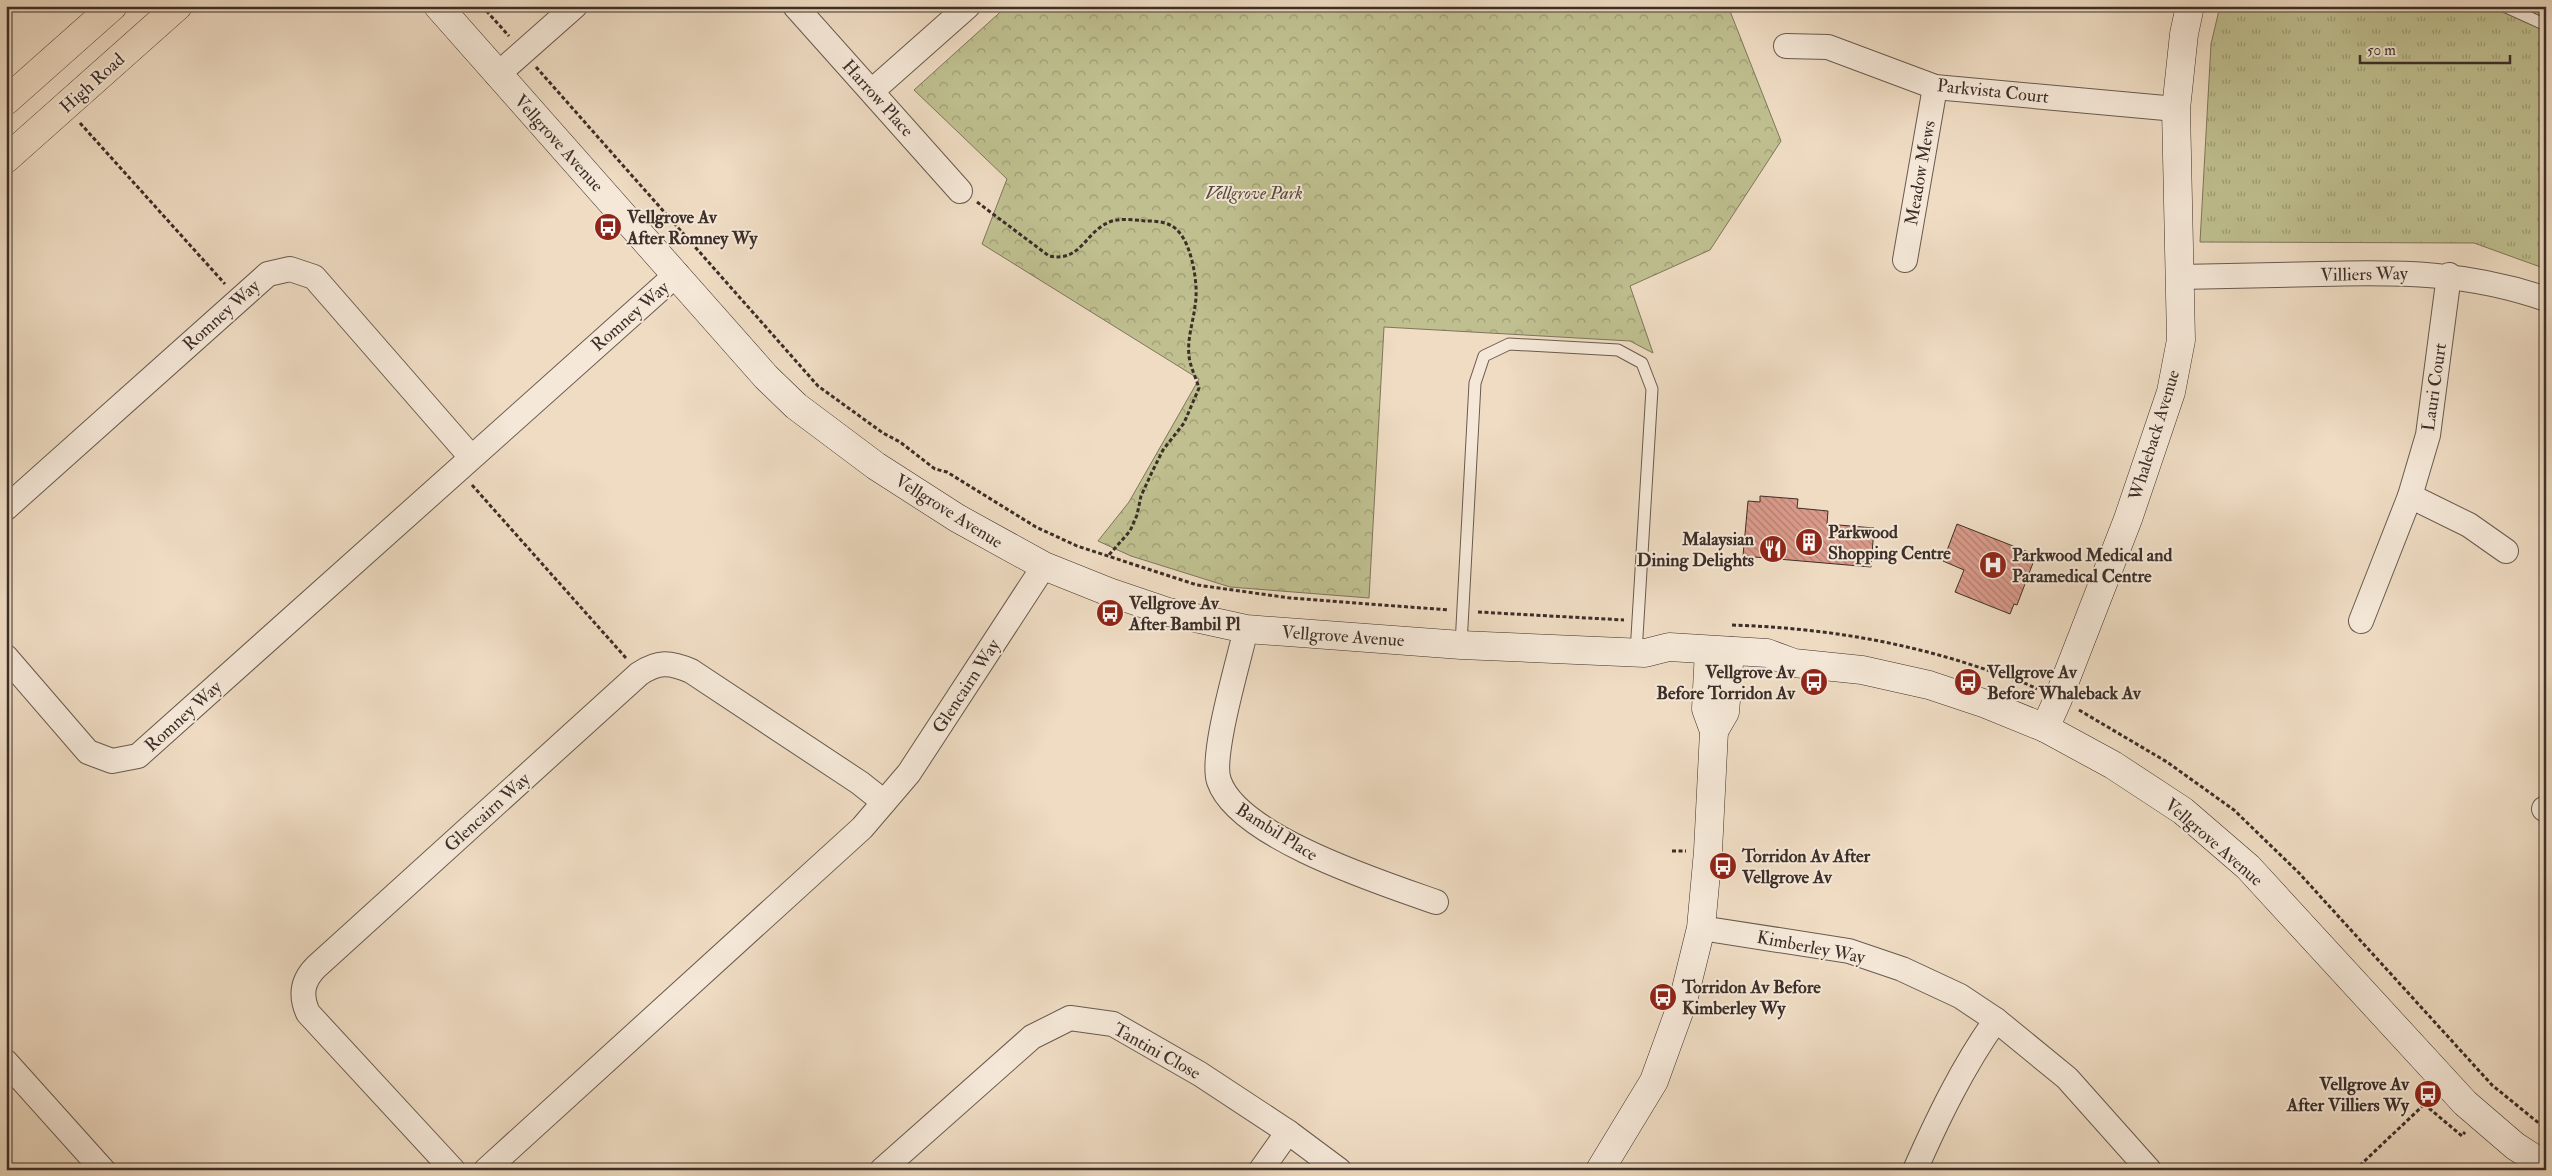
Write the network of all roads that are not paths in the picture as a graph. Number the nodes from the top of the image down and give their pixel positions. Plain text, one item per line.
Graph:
1 (113, 6) edge
2 (178, 6) edge
3 (438, 6) edge
4 (575, 6) edge
5 (795, 6) edge
6 (968, 6) edge
7 (2190, 6) edge
8 (2504, 6) edge
9 (2546, 24) edge
10 (1786, 46) dead end
11 (497, 75) junction
12 (1935, 87) junction
13 (872, 91) junction
14 (6, 101) edge
15 (2176, 109) junction
16 (6, 159) edge
17 (960, 191) road end
18 (1905, 260) dead end
19 (677, 274) junction
20 (2449, 275) junction
21 (2180, 277) junction
22 (2546, 298) edge
23 (464, 463) junction
24 (2410, 496) junction
25 (6, 508) edge
26 (2506, 551) dead end
27 (1044, 566) junction
28 (2361, 621) dead end
29 (1246, 629) junction
30 (1461, 645) junction
31 (1641, 653) junction
32 (6, 658) edge
33 (1719, 658) junction
34 (2045, 728) junction
35 (884, 802) junction
36 (1436, 902) dead end
37 (1701, 928) junction
38 (1996, 1020) junction
39 (6, 1062) edge
40 (1288, 1132) junction
41 (2546, 1166) edge
42 (104, 1170) edge
43 (453, 1170) edge
44 (486, 1170) edge
45 (882, 1170) edge
46 (1261, 1170) edge
47 (1339, 1170) edge
48 (1600, 1170) edge
49 (1915, 1170) edge
50 (2149, 1170) edge

1 - 14 main road
2 - 16 main road, High Road
3 - 11 street, Vellgrove Avenue
4 - 11 street
5 - 13 street, Harrow Place
6 - 13 street
7 - 15 street, Whaleback Avenue
8 - 9 lane
10 - 12 street, Parkvista Court
11 - 19 street, Vellgrove Avenue
12 - 15 street, Parkvista Court
12 - 18 street, Meadow Mews
13 - 17 street, Harrow Place
15 - 21 street, Whaleback Avenue
19 - 23 street, Romney Way
19 - 27 street, Vellgrove Avenue
20 - 21 street, Villiers Way
20 - 22 street, Villiers Way
20 - 24 street, Lauri Court
21 - 34 street, Whaleback Avenue
23 - 25 street, Romney Way
23 - 32 street, Romney Way
24 - 26 street
24 - 28 street, Lauri Court
27 - 29 street, Vellgrove Avenue
27 - 35 street, Glencairn Way
29 - 30 street, Vellgrove Avenue
29 - 36 street, Bambil Place
30 - 31 street, Vellgrove Avenue
30 - 31 lane
31 - 33 street, Vellgrove Avenue
33 - 34 street, Vellgrove Avenue
33 - 37 street
34 - 41 street, Vellgrove Avenue
35 - 43 street, Glencairn Way
35 - 44 street, Glencairn Way
37 - 38 street, Kimberley Way
37 - 48 street
38 - 49 street
38 - 50 street, Kimberley Way
39 - 42 street
40 - 45 street, Tantini Close
40 - 46 street
40 - 47 street, Tantini Close

